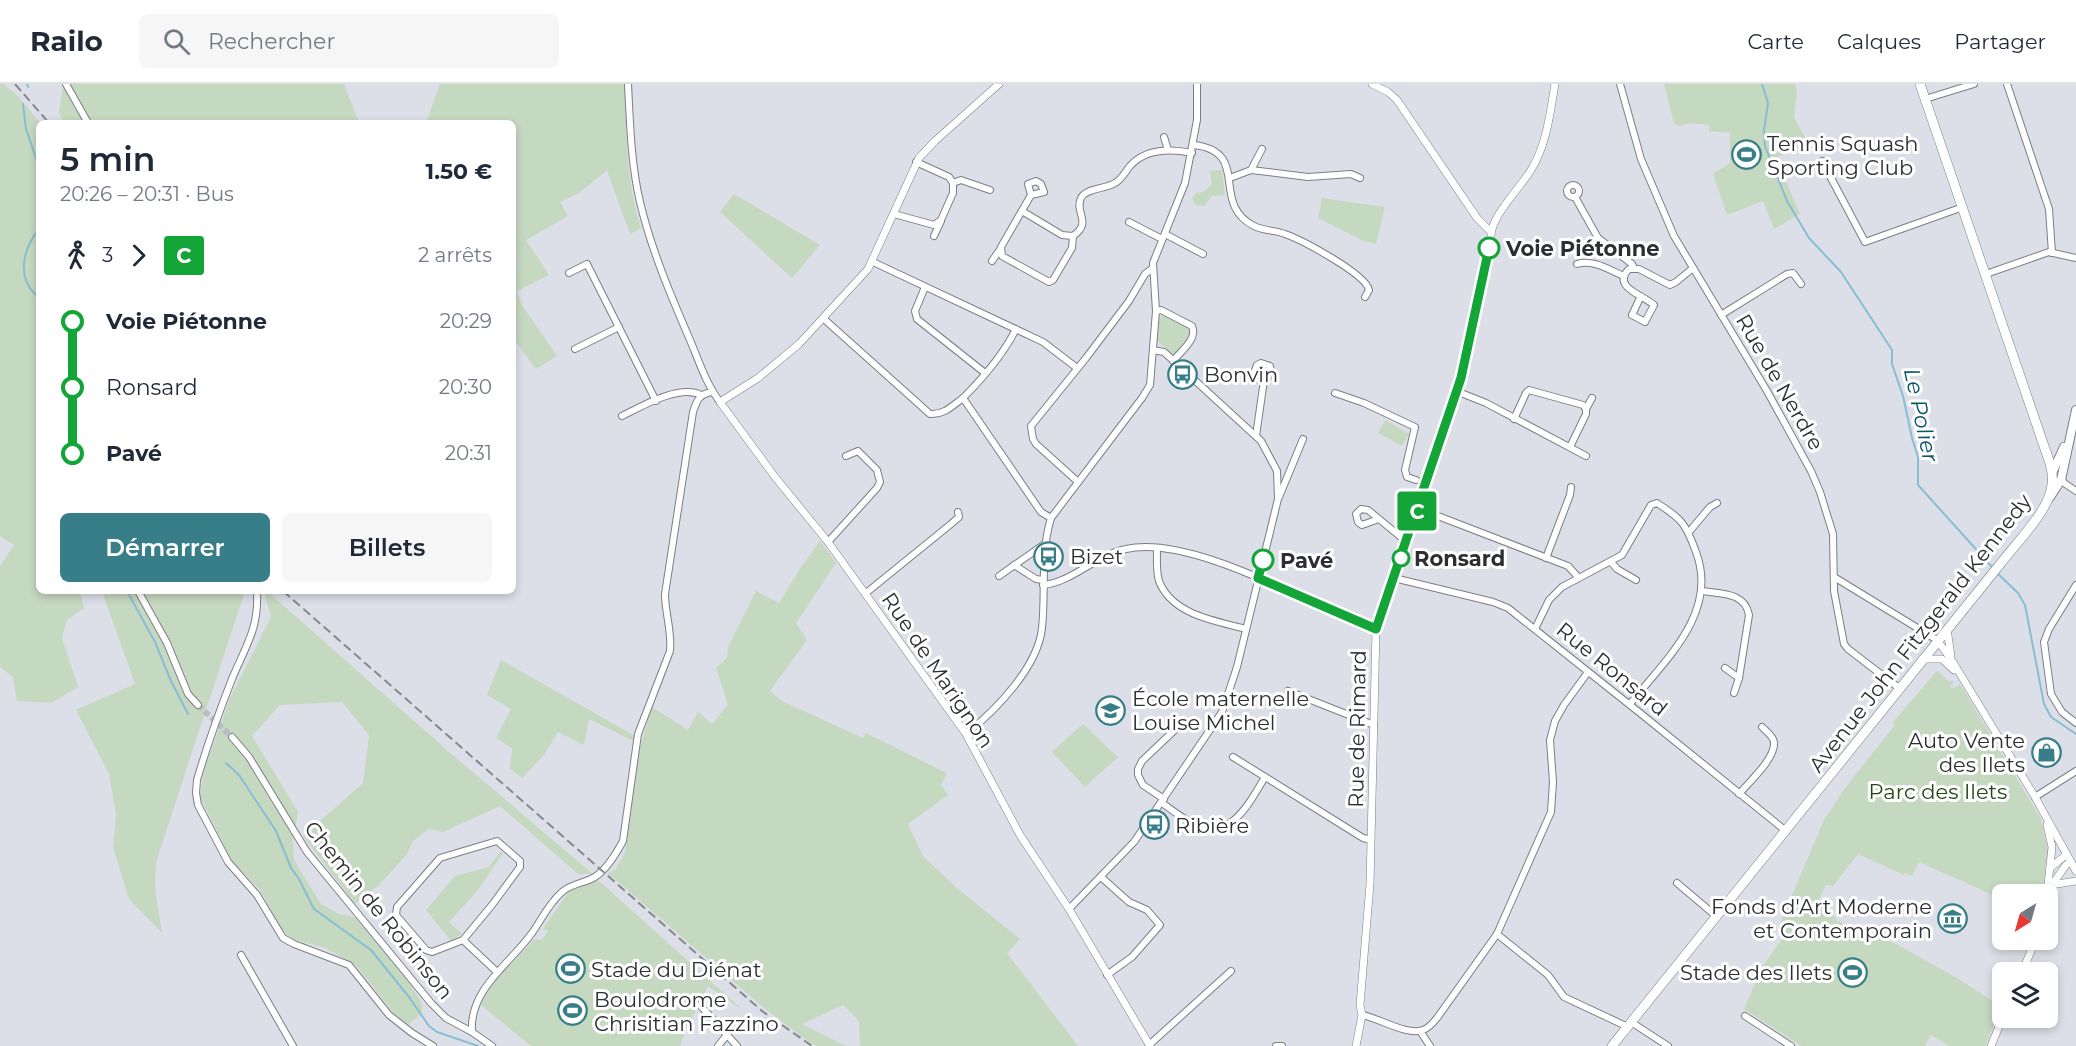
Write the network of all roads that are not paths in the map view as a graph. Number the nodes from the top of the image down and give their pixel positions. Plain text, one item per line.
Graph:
1 (66, 84) edge
2 (628, 84) edge
3 (999, 84) edge
4 (1197, 84) edge
5 (1372, 84) edge
6 (1555, 84) edge
7 (1620, 84) edge
8 (1920, 84) edge
9 (1974, 84) edge
10 (2007, 84) edge
11 (1925, 99) junction
12 (86, 120) edge
13 (1164, 137) dead end
14 (1194, 145) junction
15 (1262, 149) dead end
16 (1168, 150) junction
17 (1192, 153) junction
18 (1822, 161) dead end
19 (916, 162) junction
20 (1251, 170) junction
21 (1230, 178) junction
22 (1360, 178) dead end
23 (953, 183) junction
24 (990, 190) dead end
25 (1031, 195) dead end
26 (1575, 197) dead end
27 (1963, 207) junction
28 (1022, 211) junction
29 (894, 214) junction
30 (941, 220) junction
31 (1129, 222) dead end
32 (1491, 232) junction
33 (934, 236) dead end
34 (1073, 236) junction
35 (1163, 236) junction
36 (1001, 247) junction
37 (2052, 253) junction
38 (1203, 254) dead end
39 (2076, 258) edge
40 (992, 261) dead end
41 (873, 262) junction
42 (1577, 264) dead end
43 (1153, 268) junction
44 (1634, 268) junction
45 (1693, 268) junction
46 (569, 273) dead end
47 (1986, 274) junction
48 (1624, 276) junction
49 (1801, 284) dead end
50 (925, 287) junction
51 (1641, 296) dead end
52 (1365, 297) dead end
53 (1156, 311) junction
54 (1721, 315) junction
55 (824, 318) junction
56 (619, 327) junction
57 (1016, 329) junction
58 (575, 349) dead end
59 (1153, 350) junction
60 (1173, 361) junction
61 (1077, 368) junction
62 (985, 374) junction
63 (1264, 380) dead end
64 (1456, 391) junction
65 (712, 392) junction
66 (1335, 393) dead end
67 (701, 395) junction
68 (963, 398) junction
69 (1592, 398) dead end
70 (656, 400) junction
71 (720, 402) junction
72 (1586, 409) junction
73 (2076, 410) edge
74 (622, 416) dead end
75 (1514, 418) junction
76 (1256, 436) junction
77 (2069, 438) junction
78 (1303, 439) dead end
79 (1570, 447) junction
80 (2045, 448) junction
81 (2063, 449) junction
82 (846, 456) dead end
83 (1586, 456) dead end
84 (2058, 462) junction
85 (1292, 467) junction
86 (1277, 471) junction
87 (2052, 473) junction
88 (1416, 480) dead end
89 (2061, 480) junction
90 (1077, 481) junction
91 (1570, 486) dead end
92 (2076, 491) edge
93 (2050, 497) junction
94 (1278, 499) junction
95 (1717, 503) dead end
96 (1418, 508) junction
97 (958, 512) dead end
98 (1051, 518) junction
99 (1379, 519) dead end
100 (1689, 532) junction
101 (828, 542) junction
102 (1406, 542) junction
103 (1046, 543) junction
104 (1157, 548) junction
105 (1546, 558) junction
106 (1611, 562) junction
107 (1014, 566) junction
108 (999, 576) dead end
109 (1578, 577) junction
110 (1834, 577) junction
111 (1258, 578) junction
112 (1394, 578) junction
113 (1636, 580) dead end
114 (1043, 582) junction
115 (2076, 585) edge
116 (1702, 591) junction
117 (866, 593) junction
118 (140, 594) edge
119 (257, 594) edge
120 (1947, 628) junction
121 (1246, 629) junction
122 (1376, 629) junction
123 (1535, 629) junction
124 (1937, 640) junction
125 (1922, 659) junction
126 (1942, 659) junction
127 (1951, 659) junction
128 (1725, 668) dead end
129 (1588, 672) junction
130 (1960, 675) junction
131 (1739, 678) junction
132 (1899, 688) junction
133 (1288, 691) dead end
134 (1734, 693) dead end
135 (1630, 704) junction
136 (198, 705) tunnel mouth
137 (2076, 723) edge
138 (1181, 724) dead end
139 (1374, 725) junction
140 (1762, 727) dead end
141 (966, 734) junction
142 (232, 737) tunnel mouth
143 (1233, 757) dead end
144 (2076, 771) edge
145 (1265, 777) junction
146 (1739, 794) junction
147 (2035, 797) junction
148 (1163, 801) junction
149 (2045, 816) junction
150 (1786, 831) junction
151 (1371, 840) junction
152 (2066, 855) junction
153 (2071, 862) junction
154 (2050, 868) junction
155 (2076, 871) edge
156 (1101, 878) junction
157 (2076, 881) edge
158 (1677, 883) dead end
159 (2049, 884) edge
160 (2053, 884) edge
161 (2058, 887) edge
162 (1069, 909) junction
163 (1716, 916) junction
164 (1497, 934) junction
165 (463, 940) junction
166 (241, 955) dead end
167 (1232, 971) dead end
168 (497, 972) junction
169 (1107, 975) junction
170 (700, 1005) dead end
171 (1362, 1015) junction
172 (1745, 1016) dead end
173 (1630, 1024) junction
174 (1998, 1028) edge
175 (1420, 1031) junction
176 (472, 1032) junction
177 (727, 1035) junction
178 (293, 1046) edge
179 (433, 1046) edge
180 (492, 1046) edge
181 (718, 1046) edge
182 (737, 1046) edge
183 (1150, 1046) edge
184 (1276, 1046) edge
185 (1282, 1046) edge
186 (1356, 1046) edge
187 (1430, 1046) edge
188 (1612, 1046) edge
189 (1668, 1046) edge
190 (1791, 1046) edge
191 (1991, 1046) edge

1 - 12 street
2 - 65 street, Rue de Marignon
3 - 19 street
4 - 14 street
5 - 32 street
6 - 32 street, Rue de Rimard
7 - 45 street, Rue de Nerdre
8 - 11 main road, Avenue John Fitzgerald Kennedy
9 - 11 street
10 - 37 street
11 - 27 main road, Avenue John Fitzgerald Kennedy
13 - 16 street
14 - 17 street
14 - 21 street
15 - 20 street
16 - 17 street
16 - 34 street
17 - 35 street
18 - 27 street
19 - 23 street
19 - 29 street
20 - 21 street
20 - 22 street
21 - 52 street
23 - 24 street
23 - 30 street
25 - 28 street
26 - 44 street
27 - 47 main road, Avenue John Fitzgerald Kennedy
28 - 34 street
28 - 36 street
29 - 30 street
29 - 41 street
30 - 33 street
31 - 35 street
32 - 64 street, Rue de Rimard
34 - 36 street
35 - 38 street
35 - 43 street
36 - 40 street
37 - 39 street
37 - 47 street
41 - 50 street
41 - 55 street
42 - 48 street
43 - 53 street
43 - 61 street
44 - 45 street
44 - 48 street
45 - 54 street, Rue de Nerdre
46 - 56 street
47 - 80 main road, Avenue John Fitzgerald Kennedy
48 - 51 street
49 - 54 street
50 - 57 street
50 - 62 street
53 - 59 street
53 - 60 street
54 - 110 street, Rue de Nerdre
55 - 68 street
55 - 71 street
56 - 58 street
56 - 70 street
57 - 61 street
57 - 62 street
59 - 60 street
59 - 90 street
60 - 76 street
61 - 90 street
62 - 68 street
63 - 76 street
64 - 75 street
64 - 96 street, Rue de Rimard
65 - 67 street
65 - 71 street, Rue de Marignon
66 - 88 street
67 - 70 street
67 - 168 street
68 - 98 street
69 - 72 street
70 - 74 street
71 - 101 street, Rue de Marignon
72 - 75 street
72 - 79 street
73 - 77 main road
75 - 79 street
76 - 86 street
77 - 81 main road
77 - 89 main road
78 - 85 street
79 - 83 street
80 - 81 main road
80 - 87 main road, Avenue John Fitzgerald Kennedy
81 - 84 main road
82 - 101 street
84 - 87 main road
84 - 89 street
85 - 86 street
85 - 94 street
86 - 94 street
87 - 93 main road, Avenue John Fitzgerald Kennedy
89 - 92 street
89 - 93 main road
90 - 98 street
91 - 105 street
93 - 120 main road, Avenue John Fitzgerald Kennedy
94 - 111 street
95 - 100 street
96 - 102 street, Rue de Rimard
96 - 105 street
97 - 117 street
98 - 103 street
99 - 102 street
100 - 106 street
100 - 116 street
101 - 117 street, Rue de Marignon
102 - 112 street, Rue de Rimard
103 - 107 street
103 - 114 street
104 - 111 street
104 - 114 street
104 - 121 street
105 - 109 street
106 - 109 street
106 - 113 street
107 - 108 street
107 - 114 street
109 - 123 street
110 - 124 street
110 - 132 street, Rue de Nerdre
111 - 121 street
111 - 122 street
112 - 122 street, Rue de Rimard
112 - 123 street, Rue Ronsard
114 - 141 street
115 - 137 street
116 - 131 street
116 - 135 street
117 - 141 street, Rue de Marignon
118 - 136 street
119 - 179 street
120 - 124 main road, Avenue John Fitzgerald Kennedy
120 - 127 street
121 - 148 street
122 - 139 street, Rue de Rimard
123 - 129 street, Rue Ronsard
124 - 125 main road, Avenue John Fitzgerald Kennedy
124 - 126 street
124 - 127 street
125 - 126 street
125 - 132 main road, Avenue John Fitzgerald Kennedy
126 - 130 street
127 - 130 street
128 - 131 street
129 - 135 street, Rue Ronsard
129 - 164 street
130 - 147 street
131 - 134 street
132 - 150 main road, Avenue John Fitzgerald Kennedy
133 - 139 street
135 - 146 street, Rue Ronsard
138 - 148 street
139 - 151 street, Rue de Rimard
140 - 146 street
141 - 162 street, Rue de Marignon
142 - 176 street, Chemin de Robinson
143 - 145 street
144 - 147 street
145 - 148 street
145 - 151 street
146 - 150 street, Rue Ronsard
147 - 149 street
148 - 156 street
149 - 152 street
149 - 154 street
150 - 163 main road, Avenue John Fitzgerald Kennedy
151 - 171 street, Rue de Rimard
152 - 153 street
152 - 154 street
153 - 155 street
153 - 160 street
154 - 159 street
156 - 162 street
156 - 169 street
157 - 161 street
158 - 163 street
162 - 169 street, Rue de Marignon
163 - 173 main road, Avenue John Fitzgerald Kennedy
164 - 173 street
164 - 175 street
165 - 165 street
165 - 168 street
166 - 178 street
167 - 183 street
168 - 176 street
169 - 183 street, Rue de Marignon
170 - 177 street
171 - 175 street
171 - 186 street, Rue de Rimard
172 - 190 street
173 - 188 main road, Avenue John Fitzgerald Kennedy
173 - 189 street
174 - 191 street
175 - 187 street
176 - 180 street, Chemin de Robinson
177 - 181 street
177 - 182 street
184 - 185 street

